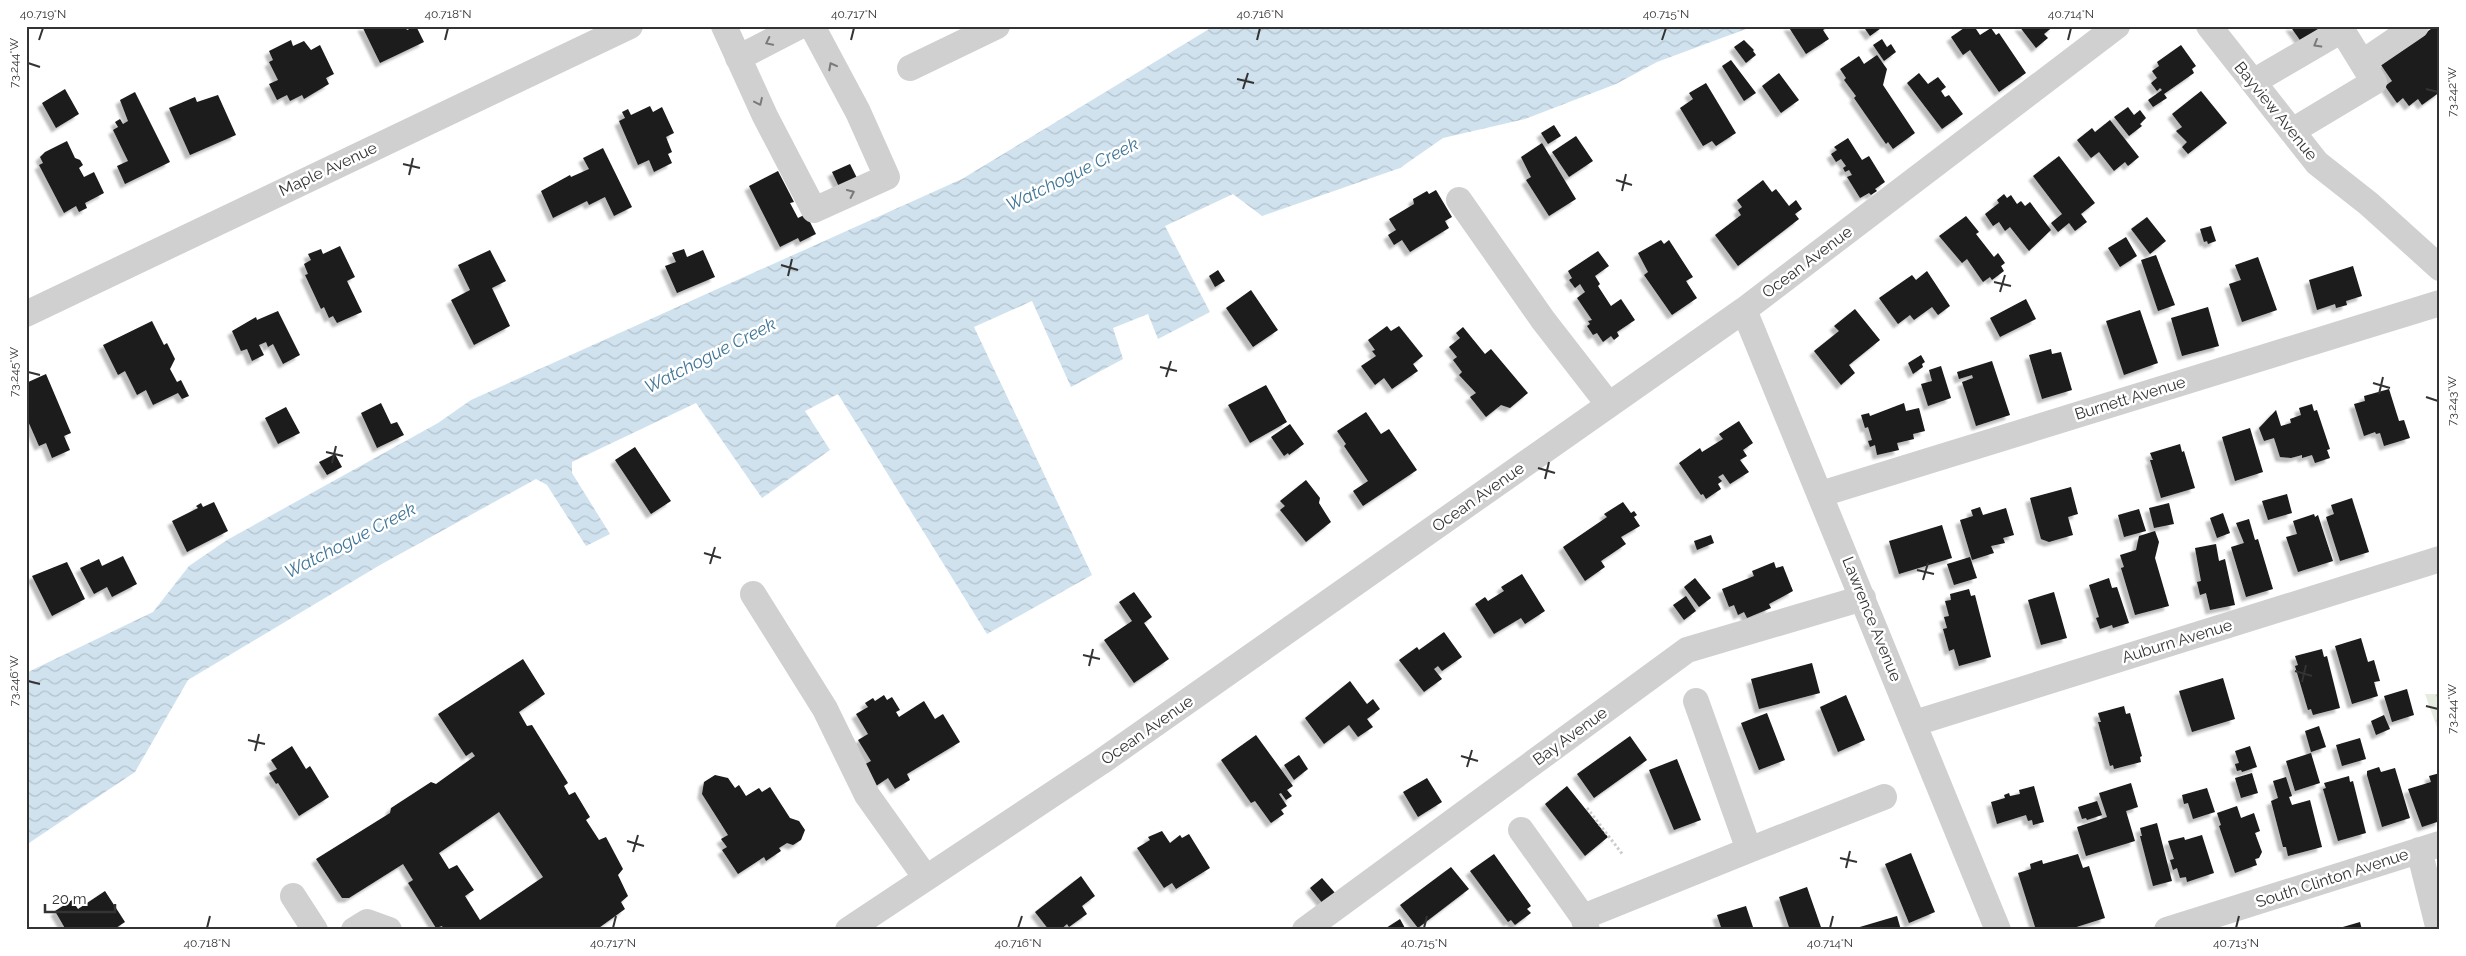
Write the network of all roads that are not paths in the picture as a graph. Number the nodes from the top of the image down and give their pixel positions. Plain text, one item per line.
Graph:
1 (630, 26) edge
2 (724, 26) edge
3 (800, 26) edge
4 (812, 26) edge
5 (997, 26) edge
6 (2117, 26) edge
7 (2209, 26) edge
8 (2416, 26) edge
9 (738, 58) junction
10 (2363, 62) junction
11 (910, 68) dead end
12 (2253, 82) junction
13 (2292, 131) junction
14 (1459, 200) dead end
15 (2440, 268) edge
16 (2440, 303) edge
17 (1744, 310) junction
18 (26, 314) edge
19 (1609, 405) junction
20 (1820, 494) junction
21 (2440, 559) edge
22 (753, 594) dead end
23 (1863, 598) junction
24 (1696, 700) dead end
25 (1915, 723) junction
26 (1884, 797) dead end
27 (1521, 830) dead end
28 (2429, 847) edge
29 (1749, 850) junction
30 (926, 878) junction
31 (293, 896) dead end
32 (1585, 923) edge
33 (315, 930) edge
34 (354, 930) edge
35 (389, 930) edge
36 (848, 930) edge
37 (1305, 930) edge
38 (1998, 930) edge
39 (2167, 930) edge
40 (2439, 930) edge

1 - 18 street, Maple Avenue
2 - 9 street
3 -> 9 street
9 -> 4 street
5 - 11 street
6 - 17 street, Ocean Avenue
7 - 12 street, Bayview Avenue
8 - 10 street
10 -> 12 street
10 - 13 street
12 - 13 street, Bayview Avenue
13 - 15 street, Bayview Avenue
14 - 19 street
16 - 20 street, Burnett Avenue
17 - 19 street, Ocean Avenue
17 - 20 street, Lawrence Avenue
19 - 30 street, Ocean Avenue
20 - 23 street, Lawrence Avenue
21 - 25 street, Auburn Avenue
22 - 30 street
23 - 25 street, Lawrence Avenue
23 - 37 street, Bay Avenue
24 - 29 street
25 - 38 street, Lawrence Avenue
26 - 29 street
27 - 32 street
28 - 39 street, South Clinton Avenue
28 - 40 street
29 - 32 street
30 - 36 street, Ocean Avenue
31 - 33 street
34 - 35 street

